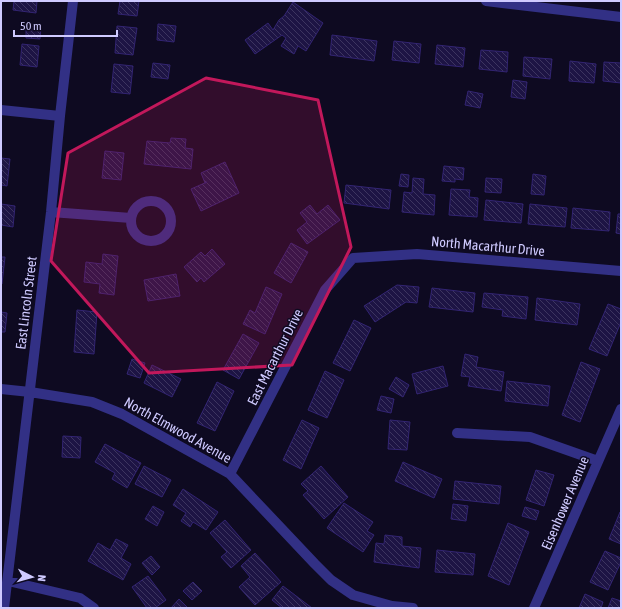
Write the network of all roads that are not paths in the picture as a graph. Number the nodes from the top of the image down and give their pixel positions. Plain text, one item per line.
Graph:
1 (73, 1) edge
2 (486, 1) edge
3 (621, 17) edge
4 (1, 110) edge
5 (60, 116) junction
6 (51, 212) junction
7 (131, 218) junction
8 (353, 258) joint
9 (621, 271) edge
10 (1, 389) edge
11 (30, 392) junction
12 (621, 409) edge
13 (457, 433) dead end
14 (598, 461) junction
15 (230, 474) junction
16 (8, 581) junction
17 (4, 608) edge
18 (94, 608) edge
19 (413, 608) edge
20 (534, 608) edge

1 - 5 street, East Lincoln Street
2 - 3 street
4 - 5 street
5 - 6 street, East Lincoln Street
6 - 7 street
6 - 11 street, East Lincoln Street
7 - 7 street
8 - 9 street, North Macarthur Drive
8 - 15 street, East Macarthur Drive
10 - 11 street, North Elmwood Avenue
11 - 15 street, North Elmwood Avenue
11 - 16 street, East Lincoln Street
12 - 14 street, Eisenhower Avenue
13 - 14 street
14 - 20 street, Eisenhower Avenue
15 - 19 street, North Elmwood Avenue
16 - 17 street, East Lincoln Street
16 - 18 street

